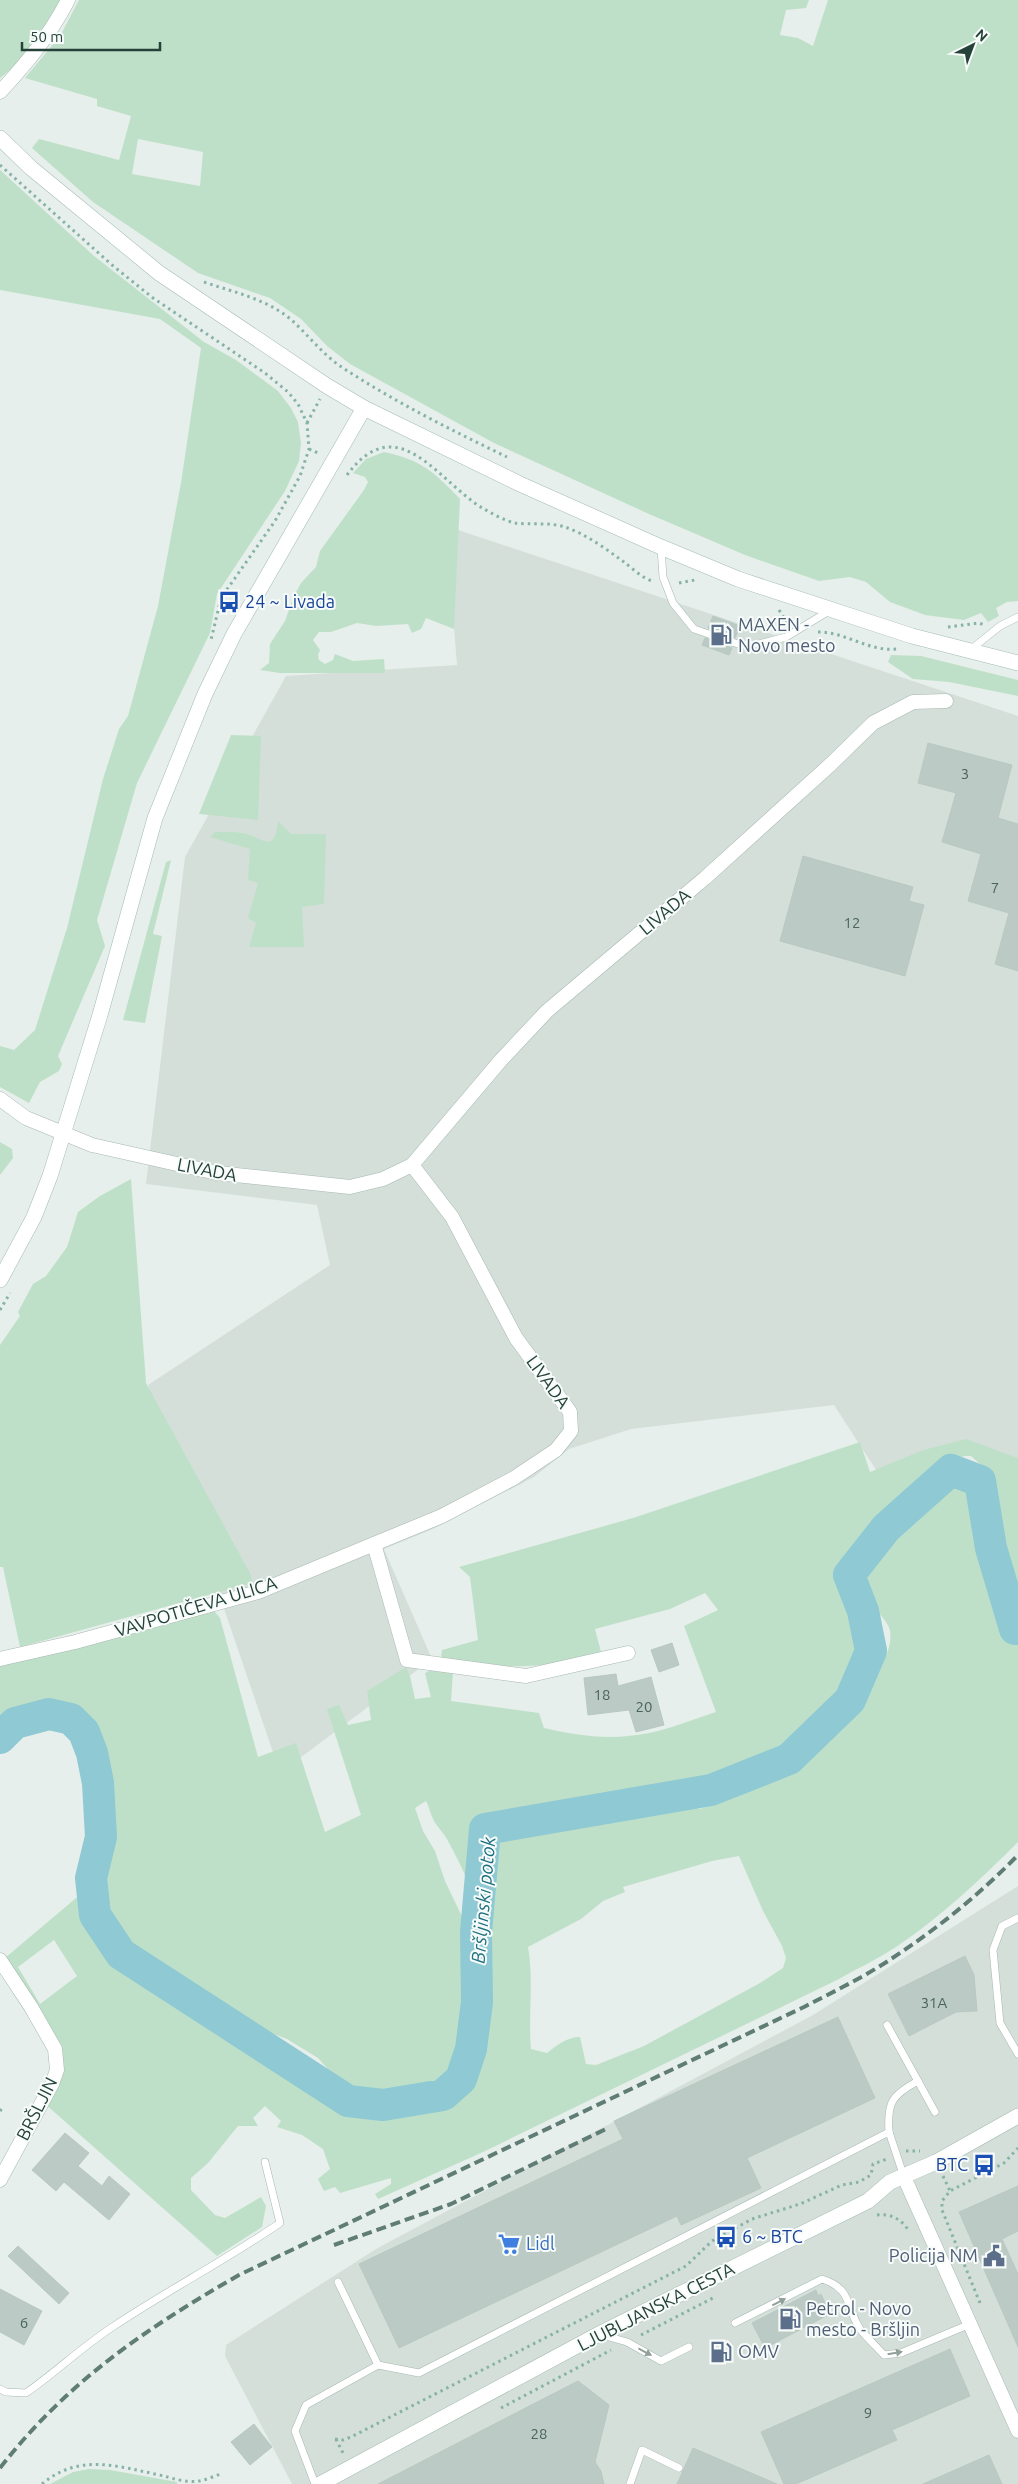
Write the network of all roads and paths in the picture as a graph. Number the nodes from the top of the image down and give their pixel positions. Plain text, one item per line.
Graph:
1 (68, 0) edge
2 (0, 92) edge
3 (0, 138) edge
4 (0, 165) edge
5 (198, 280) dead end
6 (364, 408) junction
7 (515, 461) dead end
8 (343, 480) dead end
9 (661, 548) junction
10 (650, 580) dead end
11 (217, 608) dead end
12 (830, 610) junction
13 (1018, 616) edge
14 (979, 623) dead end
15 (946, 627) dead end
16 (968, 652) junction
17 (1018, 663) edge
18 (946, 701) dead end
19 (0, 1099) edge
20 (62, 1132) junction
21 (412, 1165) junction
22 (0, 1280) edge
23 (374, 1544) junction
24 (628, 1653) dead end
25 (0, 1659) edge
26 (1018, 1918) edge
27 (0, 1960) edge
28 (887, 2025) dead end
29 (1018, 2054) edge
30 (918, 2081) junction
31 (3, 2107) dead end
32 (0, 2112) edge
33 (936, 2112) dead end
34 (1018, 2116) edge
35 (889, 2132) junction
36 (1018, 2148) edge
37 (265, 2162) dead end
38 (873, 2164) dead end
39 (904, 2177) junction
40 (0, 2180) edge
41 (875, 2215) dead end
42 (907, 2227) dead end
43 (338, 2282) dead end
44 (718, 2296) dead end
45 (982, 2313) dead end
46 (735, 2324) dead end
47 (971, 2324) junction
48 (649, 2331) dead end
49 (599, 2334) junction
50 (689, 2347) dead end
51 (611, 2350) dead end
52 (378, 2365) junction
53 (0, 2390) edge
54 (496, 2410) dead end
55 (1018, 2431) edge
56 (335, 2438) dead end
57 (678, 2468) dead end
58 (221, 2474) dead end
59 (42, 2484) edge
60 (316, 2484) edge
61 (320, 2484) edge
62 (630, 2484) edge

1 - 2 street
3 - 6 street
4 - 11 path
5 - 7 path
6 - 9 street
6 - 20 street
8 - 10 path
9 - 12 street
9 - 12 lane
12 - 16 street
13 - 16 lane
14 - 15 path
16 - 17 street
18 - 21 street, LIVADA
19 - 20 street, LIVADA
20 - 21 street, LIVADA
20 - 22 street
21 - 23 street, LIVADA
23 - 24 street
23 - 25 street, VAVPOTIČEVA ULICA
26 - 29 lane
27 - 40 street, BRŠLJIN
28 - 30 lane
30 - 33 lane
30 - 35 lane
31 - 32 path
34 - 39 street, LJUBLJANSKA CESTA
35 - 39 lane
35 - 52 lane
36 - 45 path
37 - 53 lane
38 - 56 path
39 - 47 street
39 - 49 street, LJUBLJANSKA CESTA
41 - 42 path
43 - 52 lane
44 - 48 path
46 -> 47 lane
47 - 55 street
49 -> 50 lane
49 - 61 street, LJUBLJANSKA CESTA
51 - 54 path
52 - 60 lane
57 - 62 lane
58 - 59 path

